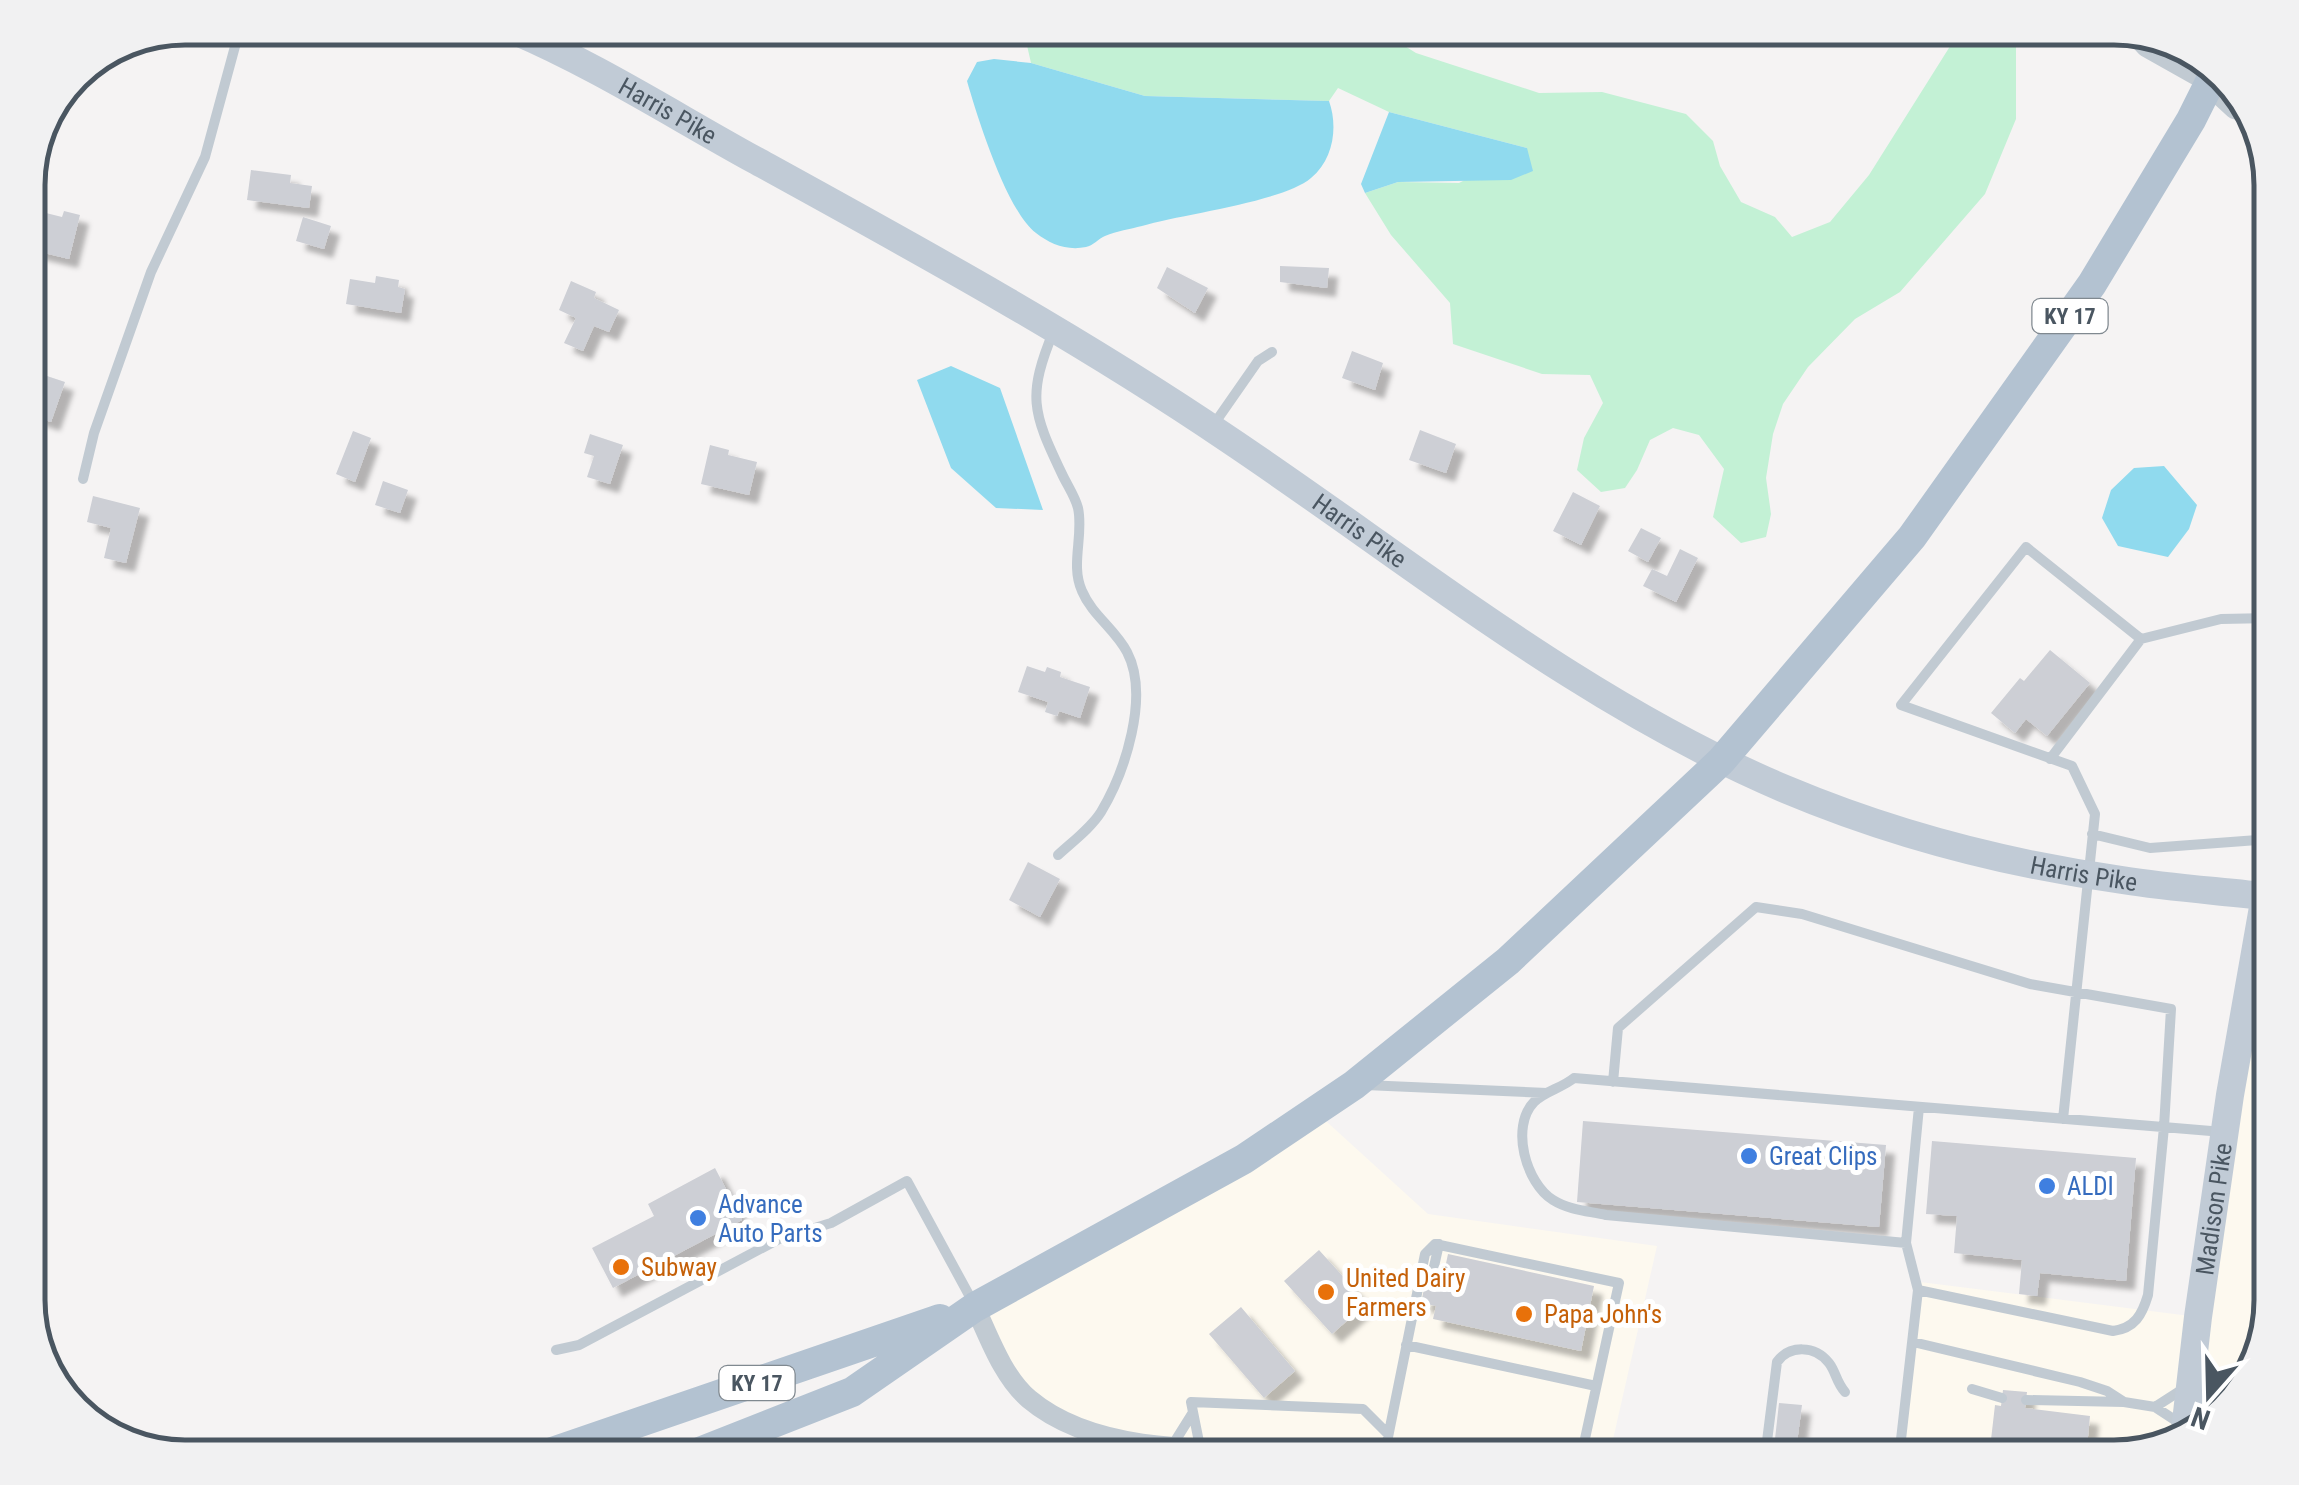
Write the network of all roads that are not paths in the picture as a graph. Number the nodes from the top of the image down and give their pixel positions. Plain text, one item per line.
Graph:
1 (235, 45) edge
2 (543, 45) edge
3 (2213, 87) edge
4 (1054, 329) junction
5 (1272, 352) dead end
6 (1212, 428) junction
7 (83, 479) dead end
8 (2254, 619) edge
9 (2141, 639) junction
10 (2050, 759) junction
11 (1721, 761) junction
12 (2092, 834) junction
13 (2254, 839) edge
14 (1058, 855) dead end
15 (2087, 874) junction
16 (2254, 895) edge
17 (2254, 972) edge
18 (2075, 992) junction
19 (1614, 1082) junction
20 (1354, 1085) junction
21 (1547, 1093) junction
22 (1919, 1107) junction
23 (2062, 1119) junction
24 (2164, 1128) junction
25 (2224, 1132) junction
26 (1906, 1243) junction
27 (1439, 1244) junction
28 (1432, 1271) dead end
29 (1918, 1290) junction
30 (1425, 1304) dead end
31 (976, 1307) junction
32 (1411, 1318) junction
33 (1913, 1342) junction
34 (1406, 1345) junction
35 (556, 1350) dead end
36 (2191, 1381) junction
37 (1596, 1386) junction
38 (1972, 1390) dead end
39 (1845, 1392) dead end
40 (2002, 1398) dead end
41 (2026, 1400) dead end
42 (2124, 1402) junction
43 (2156, 1407) junction
44 (1192, 1414) junction
45 (2187, 1419) edge
46 (2177, 1426) edge
47 (590, 1440) edge
48 (733, 1440) edge
49 (1124, 1440) edge
50 (1176, 1440) edge
51 (1198, 1440) edge
52 (1381, 1440) edge
53 (1386, 1440) edge
54 (1585, 1440) edge
55 (1767, 1440) edge
56 (1901, 1440) edge

1 - 7 lane
2 - 4 main road, Harris Pike
3 - 11 main road, KY 17
4 - 6 main road, Harris Pike
4 - 14 lane
5 - 6 lane
6 - 11 main road, Harris Pike
8 - 9 lane
9 - 10 lane
9 - 10 lane
10 - 12 lane
11 - 15 main road, Harris Pike
11 - 20 main road, KY 17
12 - 13 lane
12 - 15 lane
15 - 16 main road, Harris Pike
15 - 18 lane
17 - 25 main road, Madison Pike
18 - 19 lane
18 - 23 lane
18 - 24 lane
19 - 21 lane
19 - 22 lane
20 - 21 lane
20 - 31 main road, KY 17
21 - 26 lane
22 - 23 lane
22 - 26 lane
23 - 24 lane
24 - 25 lane
24 - 29 lane
25 - 36 main road, Madison Pike
26 - 29 lane
27 - 28 lane
27 - 32 lane
27 - 37 lane
29 - 33 lane
30 - 32 lane
31 - 35 lane
31 - 47 main road, KY 17
31 - 48 main road, KY 17
31 - 49 street
32 - 34 lane
33 - 42 lane
33 - 56 lane
34 - 37 lane
34 - 53 lane
36 - 43 lane
36 - 45 main road, Madison Pike
37 - 54 lane
38 - 40 lane
39 - 55 lane
41 - 42 lane
42 - 43 lane
43 - 46 lane
44 - 50 lane
44 - 51 lane
44 - 52 lane

